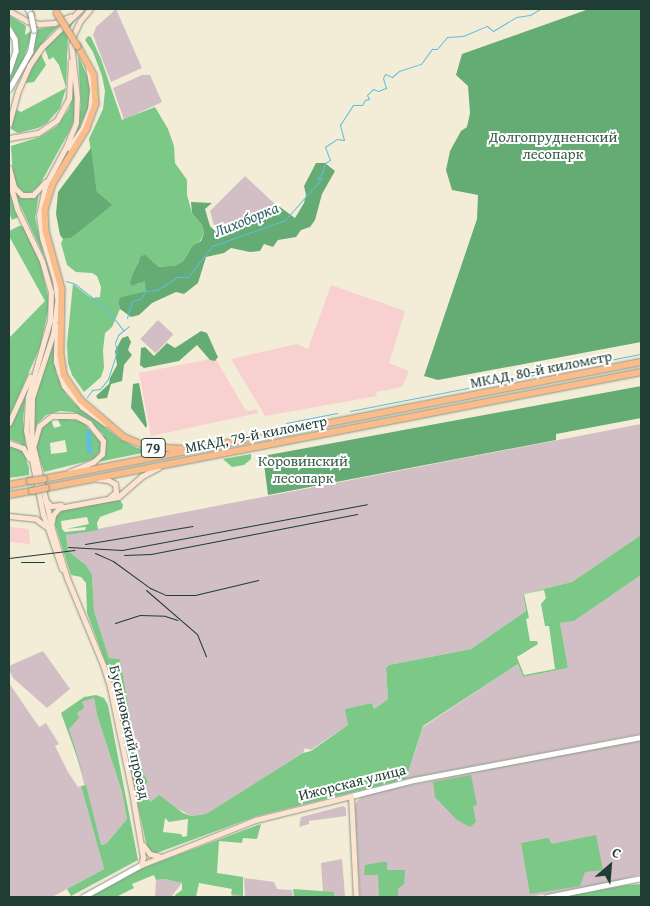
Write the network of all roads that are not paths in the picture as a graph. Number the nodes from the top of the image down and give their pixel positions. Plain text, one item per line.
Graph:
1 (28, 9) edge
2 (80, 9) edge
3 (90, 9) edge
4 (9, 11) edge
5 (56, 11) edge
6 (9, 29) edge
7 (71, 44) junction
8 (85, 58) junction
9 (9, 72) edge
10 (9, 89) edge
11 (9, 124) edge
12 (11, 137) edge
13 (58, 162) junction
14 (9, 168) edge
15 (52, 172) junction
16 (9, 179) edge
17 (57, 303) junction
18 (40, 356) junction
19 (641, 362) edge
20 (641, 372) edge
21 (445, 400) joint
22 (446, 410) joint
23 (9, 423) edge
24 (107, 424) junction
25 (9, 443) edge
26 (193, 449) junction
27 (34, 452) junction
28 (162, 466) junction
29 (32, 468) junction
30 (62, 475) junction
31 (92, 479) junction
32 (10, 485) edge
33 (10, 495) edge
34 (43, 496) junction
35 (9, 516) edge
36 (47, 529) junction
37 (53, 532) junction
38 (67, 578) junction
39 (641, 737) edge
40 (351, 796) junction
41 (140, 837) junction
42 (162, 856) junction
43 (142, 865) junction
44 (641, 878) edge
45 (83, 897) edge
46 (356, 897) edge
47 (547, 897) edge

1 - 10 street, bridge
2 - 4 main road
2 - 11 main road
3 - 7 main road
5 - 8 highway, bridge
6 - 9 street
7 - 12 main road
7 - 13 main road
8 - 13 main road
8 - 24 highway
13 - 15 main road
14 - 15 main road
15 - 17 main road
16 - 18 main road
17 - 24 main road
17 - 27 main road
18 - 23 main road
18 - 29 main road
19 - 21 highway, МКАД, 80-й километр
20 - 22 highway, МКАД, 80-й километр
21 - 26 highway, МКАД, 79-й километр
22 - 28 highway, МКАД, 79-й километр
24 - 26 highway, 79
25 - 29 main road
26 - 30 highway, МКАД, 79-й километр
27 - 30 main road
27 - 34 main road
28 - 31 highway, МКАД, 79-й километр
28 - 37 main road
29 - 36 main road
30 - 32 highway, МКАД, 79-й километр, bridge
31 - 33 highway, МКАД, 79-й километр, bridge
31 - 34 main road
34 - 37 main road
35 - 36 main road
36 - 38 main road
37 - 38 main road
38 - 41 main road, Бусиновский проезд
39 - 40 street, Ижорская улица
40 - 42 main road, Ижорская улица
40 - 46 main road
41 - 42 main road
41 - 43 main road, Бусиновский проезд
42 - 43 main road, Ижорская улица
43 - 45 street, Ижорская улица
44 - 47 street

